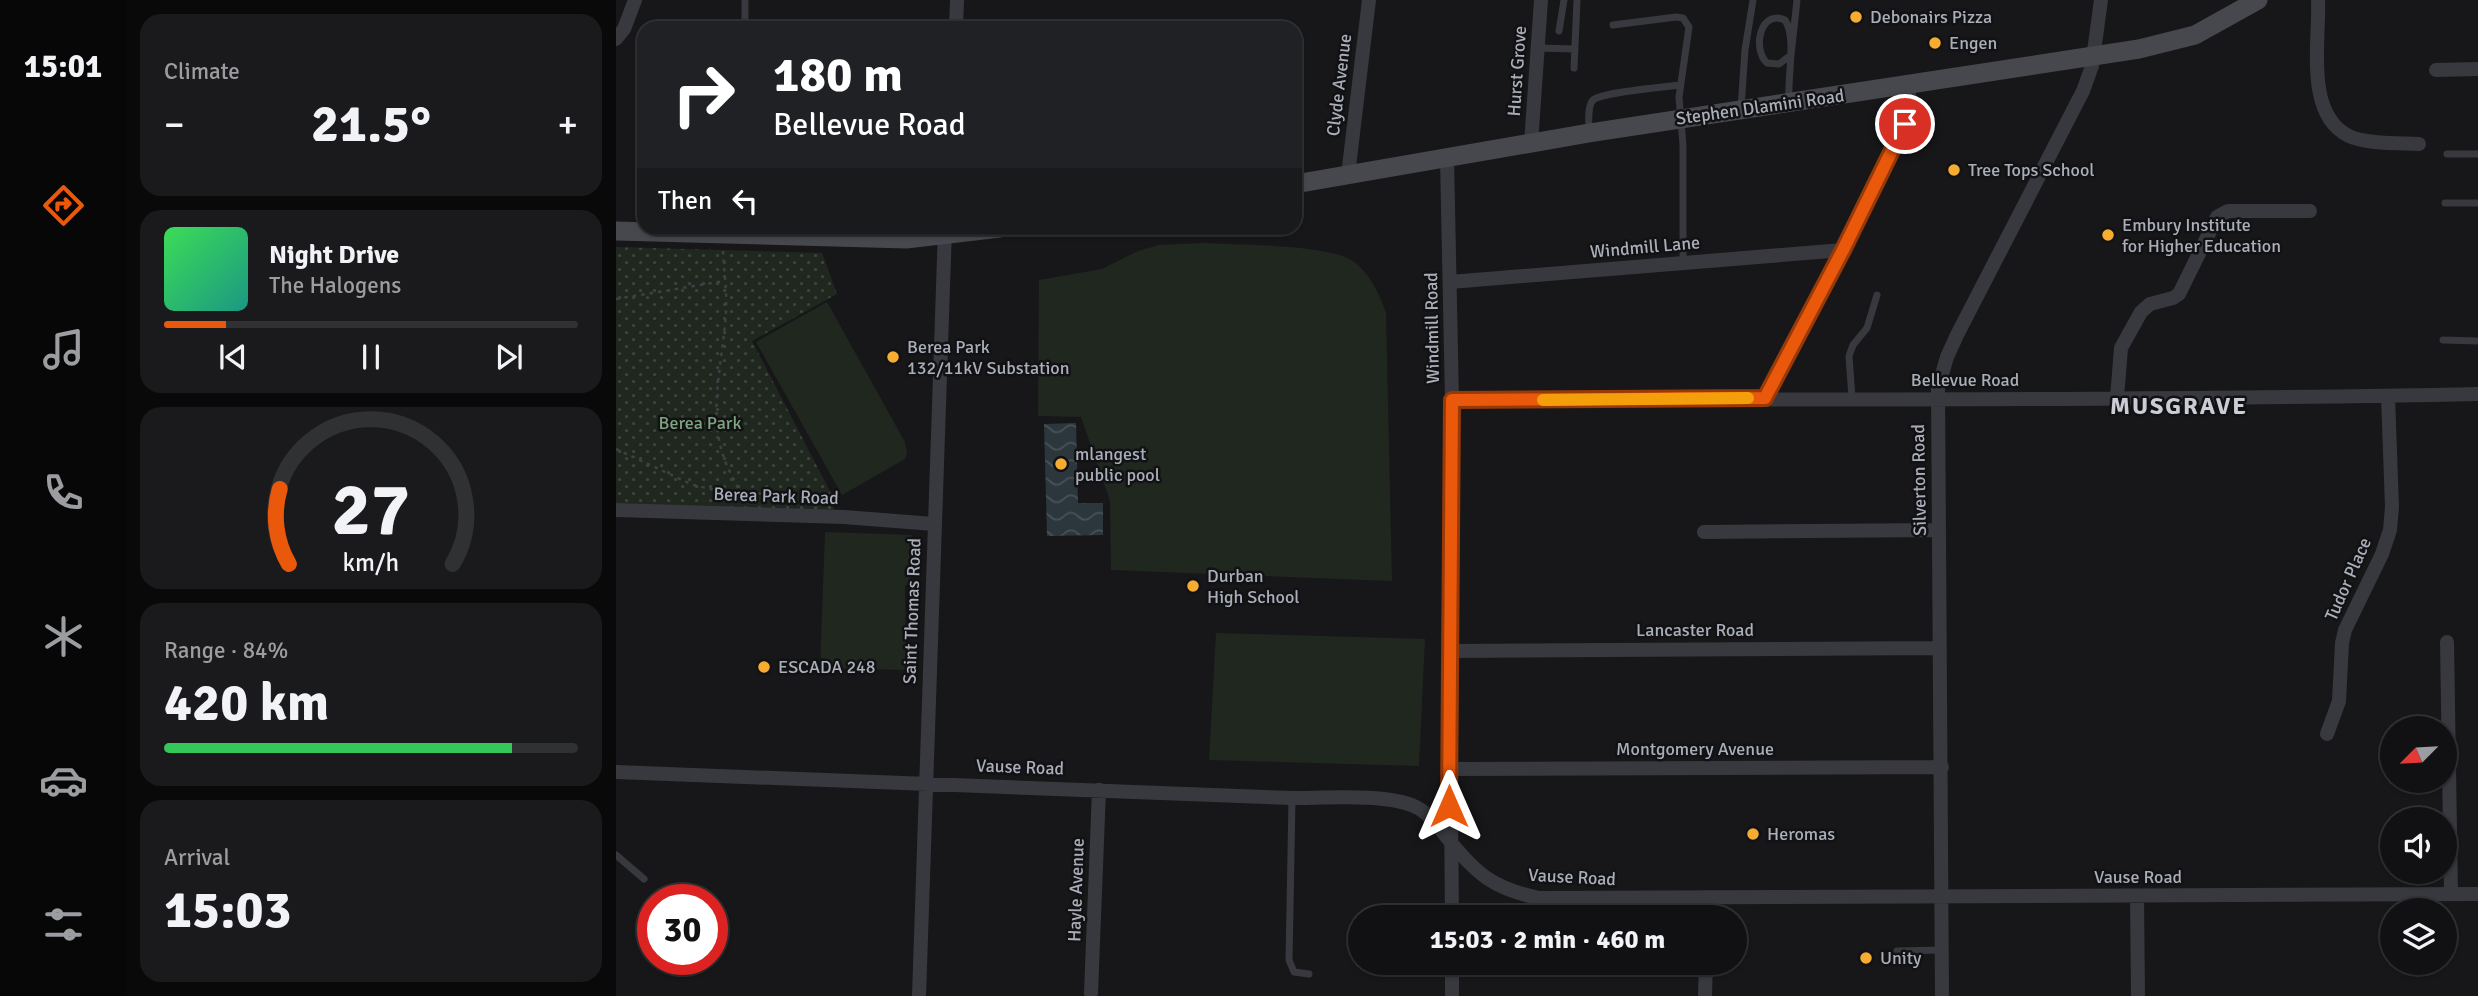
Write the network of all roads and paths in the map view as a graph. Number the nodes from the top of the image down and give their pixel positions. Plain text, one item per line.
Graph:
1 (635, 0) edge
2 (746, 0) edge
3 (957, 0) edge
4 (1369, 0) edge
5 (1541, 0) edge
6 (1564, 0) edge
7 (1577, 0) edge
8 (1753, 0) edge
9 (1797, 0) edge
10 (2101, 0) edge
11 (2258, 0) edge
12 (2318, 0) edge
13 (745, 21) edge
14 (956, 21) edge
15 (1613, 25) dead end
16 (1559, 31) dead end
17 (616, 39) edge
18 (1538, 48) junction
19 (1575, 49) junction
20 (1791, 55) junction
21 (2094, 56) junction
22 (1574, 68) dead end
23 (2478, 69) edge
24 (2436, 70) dead end
25 (1680, 85) junction
26 (1909, 85) junction
27 (1789, 102) junction
28 (1741, 109) junction
29 (1681, 118) junction
30 (1589, 133) junction
31 (1531, 144) junction
32 (2419, 144) dead end
33 (2478, 153) edge
34 (2447, 154) dead end
35 (1447, 158) junction
36 (1348, 176) junction
37 (1302, 183) edge
38 (2445, 203) dead end
39 (2478, 203) edge
40 (2310, 211) dead end
41 (616, 231) edge
42 (637, 231) edge
43 (733, 235) edge
44 (791, 235) edge
45 (926, 235) edge
46 (945, 235) edge
47 (1843, 250) junction
48 (1683, 263) junction
49 (724, 281) junction
50 (1450, 282) junction
51 (1877, 295) dead end
52 (616, 299) edge
53 (2443, 340) dead end
54 (2478, 341) edge
55 (2478, 394) edge
56 (2388, 396) junction
57 (1765, 398) junction
58 (1852, 398) junction
59 (2117, 398) junction
60 (1452, 400) junction
61 (1936, 400) junction
62 (616, 449) edge
63 (742, 496) junction
64 (616, 510) edge
65 (765, 515) junction
66 (934, 524) junction
67 (1939, 530) junction
68 (1704, 532) dead end
69 (2447, 642) dead end
70 (1940, 648) junction
71 (1450, 651) junction
72 (2327, 734) dead end
73 (1942, 767) junction
74 (1449, 769) junction
75 (616, 772) edge
76 (926, 782) junction
77 (1099, 790) junction
78 (1292, 798) junction
79 (1452, 843) junction
80 (616, 855) edge
81 (644, 879) dead end
82 (2451, 894) junction
83 (2478, 894) edge
84 (1942, 896) junction
85 (2137, 896) junction
86 (1706, 899) junction
87 (1452, 905) edge
88 (1706, 905) edge
89 (1942, 950) junction
90 (1896, 951) dead end
91 (1309, 974) dead end
92 (1452, 975) edge
93 (1706, 975) edge
94 (1091, 993) dead end
95 (919, 996) edge
96 (1452, 996) edge
97 (1706, 996) edge
98 (1942, 996) edge
99 (2138, 996) edge

1 - 17 street
2 - 13 lane
3 - 14 street
4 - 36 street, Clyde Avenue
5 - 18 street, Hurst Grove
6 - 16 lane
7 - 19 lane
8 - 28 lane
9 - 20 lane
10 - 21 street, Silverton Road
11 - 21 main road, Stephen Dlamini Road
12 - 32 street
15 - 25 lane
18 - 19 lane
18 - 31 street, Hurst Grove
19 - 22 lane
20 - 20 lane
20 - 27 lane
21 - 26 main road, Stephen Dlamini Road
21 - 61 street, Silverton Road
23 - 24 street
25 - 29 lane
25 - 30 lane
26 - 27 main road, Stephen Dlamini Road
26 - 47 street
27 - 28 main road, Stephen Dlamini Road
28 - 29 main road, Stephen Dlamini Road
29 - 30 main road, Stephen Dlamini Road
29 - 48 lane
30 - 31 main road, Stephen Dlamini Road
31 - 35 main road, Stephen Dlamini Road
33 - 34 lane
35 - 36 main road, Stephen Dlamini Road
35 - 50 street, Windmill Road
36 - 37 main road, Stephen Dlamini Road
38 - 39 lane
40 - 59 street
41 - 42 main road
43 - 49 path
44 - 45 main road
46 - 66 street, Saint Thomas Road
47 - 48 street, Windmill Lane
47 - 57 street
48 - 50 street, Windmill Lane
49 - 52 path
49 - 63 path
50 - 60 street, Windmill Road
51 - 58 lane
53 - 54 lane
55 - 56 street, Bellevue Road
56 - 59 street, Bellevue Road
56 - 72 street, Tudor Place
57 - 58 street, Bellevue Road
57 - 60 street, Bellevue Road
58 - 61 street, Bellevue Road
59 - 61 street, Bellevue Road
60 - 71 street, Windmill Road
61 - 67 street, Silverton Road
62 - 63 path
63 - 65 path
64 - 65 street, Berea Park Road
65 - 66 street, Berea Park Road
66 - 76 street, Saint Thomas Road
67 - 68 street
67 - 70 street, Silverton Road
69 - 82 street
70 - 71 street, Lancaster Road
70 - 73 street, Silverton Road
71 - 74 street, Windmill Road
73 - 74 street, Montgomery Avenue
73 - 84 street, Silverton Road
74 - 79 street, Windmill Road
75 - 76 street, Vause Road
76 - 77 street, Vause Road
76 - 95 street, Saint Thomas Road
77 - 78 street, Vause Road
77 - 94 street, Hayle Avenue
78 - 79 street, Vause Road
78 - 91 lane
79 - 86 street, Vause Road
79 - 87 street, Windmill Road
80 - 81 lane
82 - 83 street, Vause Road
82 - 85 street, Vause Road
84 - 85 street, Vause Road
84 - 86 street, Vause Road
84 - 89 street, Silverton Road
85 - 99 street
86 - 88 street
89 - 90 lane
89 - 98 street, Silverton Road
92 - 96 street
93 - 97 street

